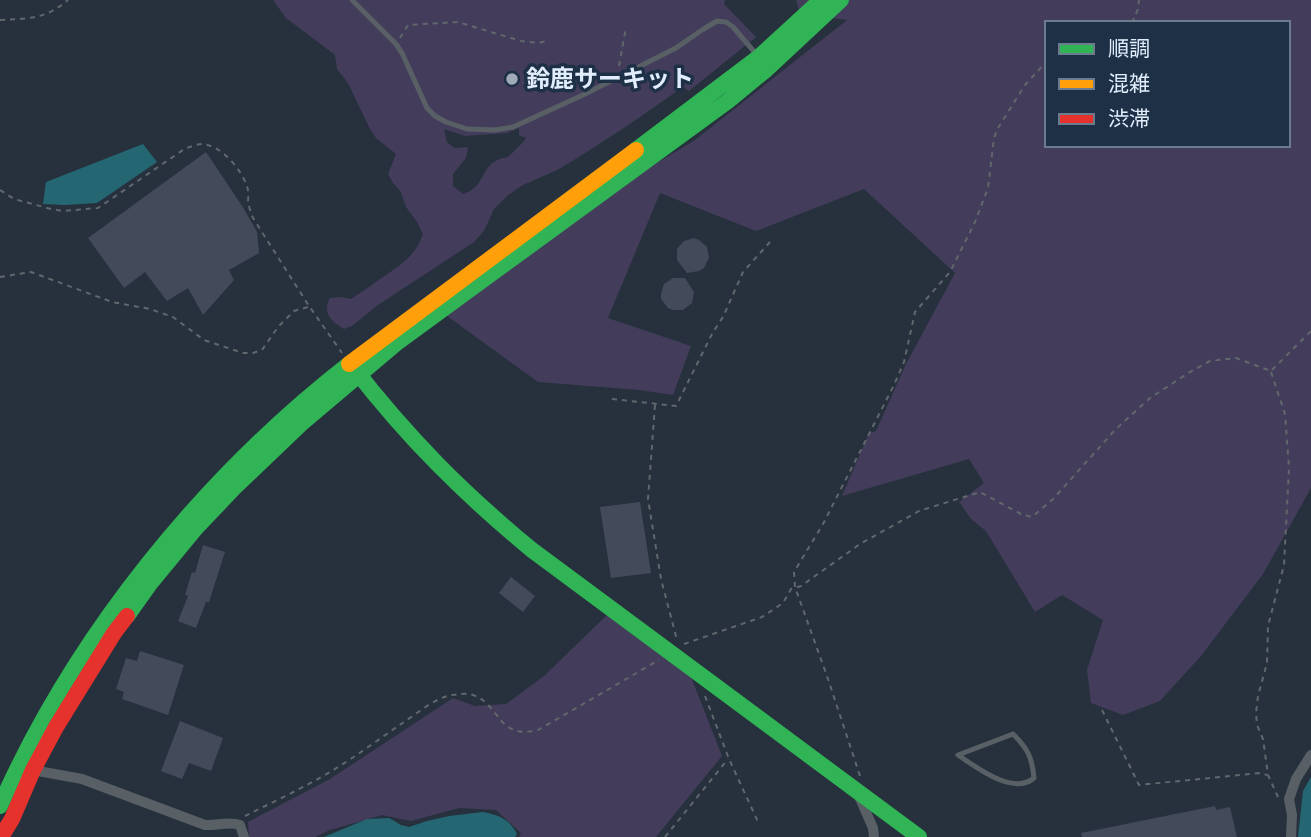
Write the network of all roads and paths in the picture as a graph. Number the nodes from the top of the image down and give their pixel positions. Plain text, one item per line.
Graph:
1 (68, 0) edge
2 (352, 0) edge
3 (821, 0) edge
4 (841, 0) edge
5 (1139, 0) edge
6 (0, 20) edge
7 (1133, 21) edge
8 (626, 27) dead end
9 (546, 41) dead end
10 (396, 44) junction
11 (759, 57) junction
12 (1045, 63) edge
13 (617, 78) junction
14 (0, 190) edge
15 (769, 242) dead end
16 (0, 277) edge
17 (309, 306) junction
18 (1311, 331) edge
19 (354, 369) junction
20 (1271, 370) junction
21 (612, 398) dead end
22 (655, 404) junction
23 (795, 587) junction
24 (675, 649) junction
25 (705, 696) dead end
26 (1102, 710) dead end
27 (958, 755) joint
28 (1311, 755) edge
29 (729, 758) junction
30 (17, 766) junction
31 (33, 770) junction
32 (1268, 775) junction
33 (860, 787) junction
34 (1278, 798) dead end
35 (0, 806) edge
36 (232, 822) junction
37 (759, 824) dead end
38 (1, 837) edge
39 (244, 837) edge
40 (665, 837) edge
41 (874, 837) edge
42 (919, 837) edge
43 (1291, 837) edge

1 - 6 path
2 - 10 lane
3 - 11 street
4 - 19 street
5 - 7 path
8 - 13 path
9 - 10 path
10 - 13 lane
11 - 13 lane
11 - 19 street
12 - 23 path
14 - 17 path
15 - 22 path
16 - 17 path
17 - 19 path
18 - 20 path
19 - 24 street
19 - 30 street
19 - 31 street
20 - 23 path
20 - 32 path
21 - 22 path
22 - 24 path
23 - 24 path
23 - 33 path
24 - 33 street
24 - 36 path
25 - 29 path
26 - 32 path
27 - 27 lane
28 - 43 street
29 - 37 path
29 - 40 path
30 - 31 street
30 - 35 street
31 - 36 street
31 - 38 street
32 - 34 path
33 - 41 street
33 - 42 street
36 - 39 street

